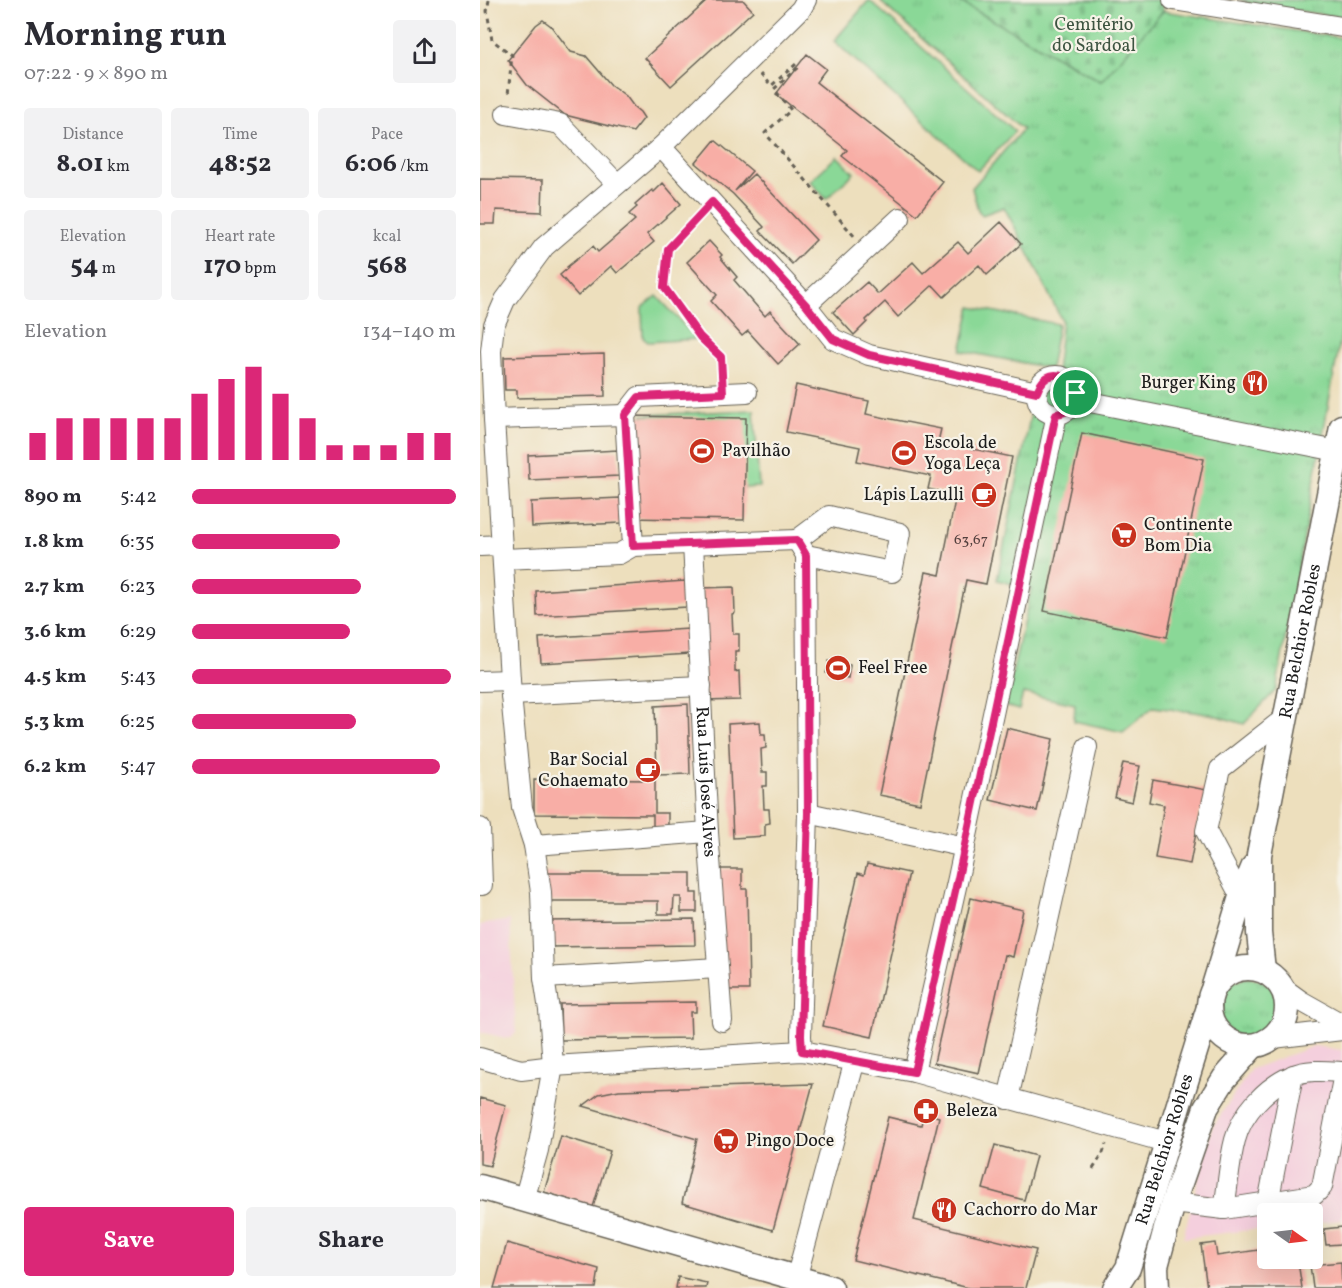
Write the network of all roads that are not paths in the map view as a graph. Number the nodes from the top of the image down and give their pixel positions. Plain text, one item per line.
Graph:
1 (806, 0) edge
2 (1173, 0) edge
3 (1342, 27) edge
4 (506, 114) road end
5 (661, 147) junction
6 (617, 184) junction
7 (900, 218) dead end
8 (806, 305) junction
9 (747, 392) dead end
10 (1037, 392) junction
11 (1075, 399) junction
12 (1056, 414) junction
13 (625, 415) junction
14 (1342, 427) edge
15 (489, 428) edge
16 (1337, 451) junction
17 (693, 544) junction
18 (480, 546) edge
19 (633, 546) junction
20 (503, 552) junction
21 (480, 681) edge
22 (701, 686) junction
23 (510, 687) junction
24 (1286, 717) junction
25 (1087, 747) dead end
26 (808, 813) junction
27 (480, 828) edge
28 (708, 832) junction
29 (534, 845) junction
30 (965, 847) junction
31 (1259, 855) junction
32 (480, 885) edge
33 (1241, 897) junction
34 (718, 968) junction
35 (1263, 970) junction
36 (544, 978) junction
37 (1283, 988) junction
38 (1212, 996) junction
39 (722, 1021) dead end
40 (1342, 1024) edge
41 (1342, 1030) edge
42 (1263, 1042) junction
43 (802, 1051) junction
44 (480, 1058) edge
45 (855, 1060) junction
46 (553, 1066) junction
47 (914, 1072) junction
48 (1342, 1072) edge
49 (1293, 1075) junction
50 (1342, 1084) edge
51 (1008, 1099) junction
52 (1166, 1142) junction
53 (480, 1187) edge
54 (524, 1200) junction
55 (1173, 1203) junction
56 (1268, 1203) joint
57 (1257, 1204) edge
58 (1224, 1209) junction
59 (796, 1279) junction
60 (831, 1288) edge
61 (1115, 1288) edge
62 (1157, 1288) edge

1 - 5 street
2 - 3 street
4 - 6 street
5 - 6 street
5 - 8 street
6 - 15 street
7 - 8 street
8 - 10 street
9 - 13 street
10 - 11 street
10 - 12 street
11 - 12 street
11 - 16 street
12 - 30 street
13 - 15 street
13 - 19 street
14 - 16 main road, Rua Belchior Robles
15 - 20 street
16 - 24 main road, Rua Belchior Robles
17 - 19 street
17 - 22 street, Rua Luís José Alves
17 - 26 street
18 - 20 street
19 - 20 street
20 - 23 street
21 - 23 street
22 - 23 street
22 - 28 street, Rua Luís José Alves
23 - 29 street
24 - 31 main road, Rua Belchior Robles
24 - 33 street
25 - 51 street
26 - 30 street
26 - 43 street
27 - 32 street
28 - 29 street
28 - 34 street, Rua Luís José Alves
29 - 36 street
30 - 47 street
31 - 33 main road, Rua Belchior Robles
31 - 35 main road, Rua Belchior Robles
33 - 38 main road, Rua Belchior Robles
34 - 36 street
34 - 39 street, Rua Luís José Alves
35 - 37 main road
35 - 38 main road
36 - 46 street
37 - 40 street
37 - 42 main road
38 - 42 main road
38 - 52 main road, Rua Belchior Robles
41 - 42 street
42 - 55 main road, Rua Belchior Robles
43 - 45 street
43 - 46 street
44 - 46 street
45 - 47 street
45 - 59 street
46 - 54 street
47 - 51 street
48 - 49 street
49 - 56 street
49 - 58 street
50 - 56 street
51 - 52 street
52 - 61 main road, Rua Belchior Robles
53 - 54 main road
54 - 59 main road
55 - 58 street
55 - 62 main road, Rua Belchior Robles
57 - 58 street
59 - 60 main road

